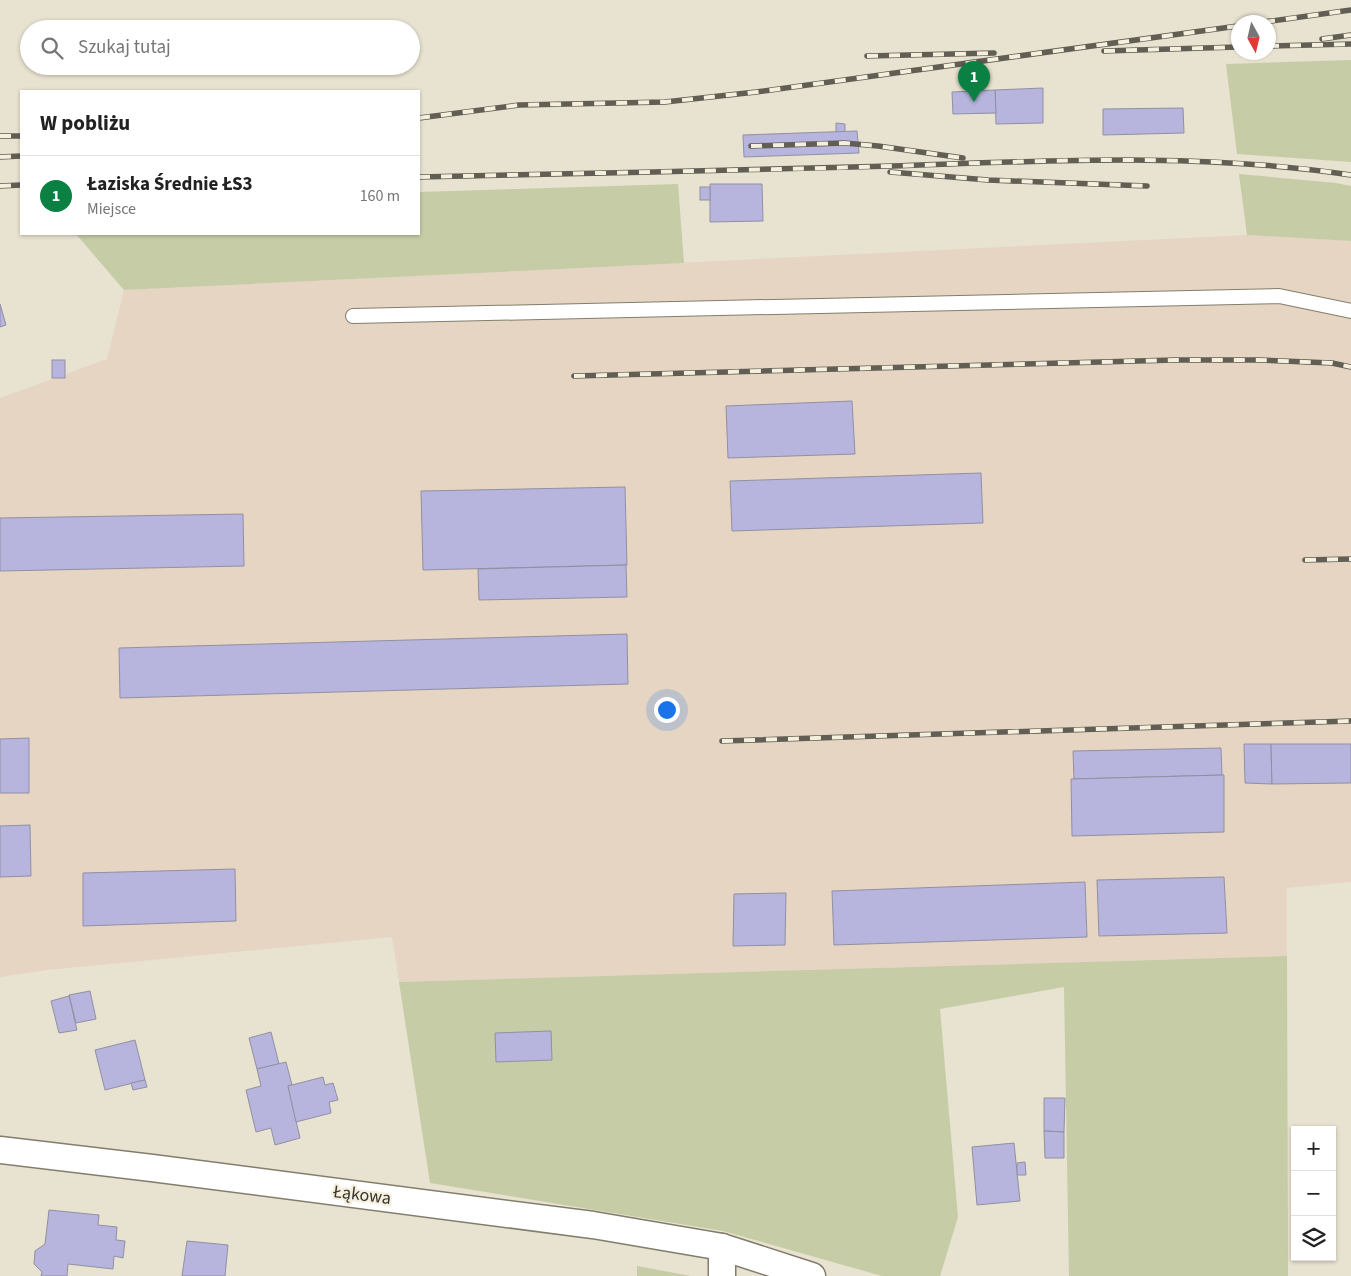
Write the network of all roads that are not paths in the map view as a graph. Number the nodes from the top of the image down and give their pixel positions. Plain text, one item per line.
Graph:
1 (1351, 311) edge
2 (353, 316) dead end
3 (0, 1150) edge
4 (722, 1248) junction
5 (722, 1276) edge
6 (812, 1276) edge

1 - 2 lane
3 - 4 street, Łąkowa
4 - 5 street
4 - 6 street, Łąkowa

